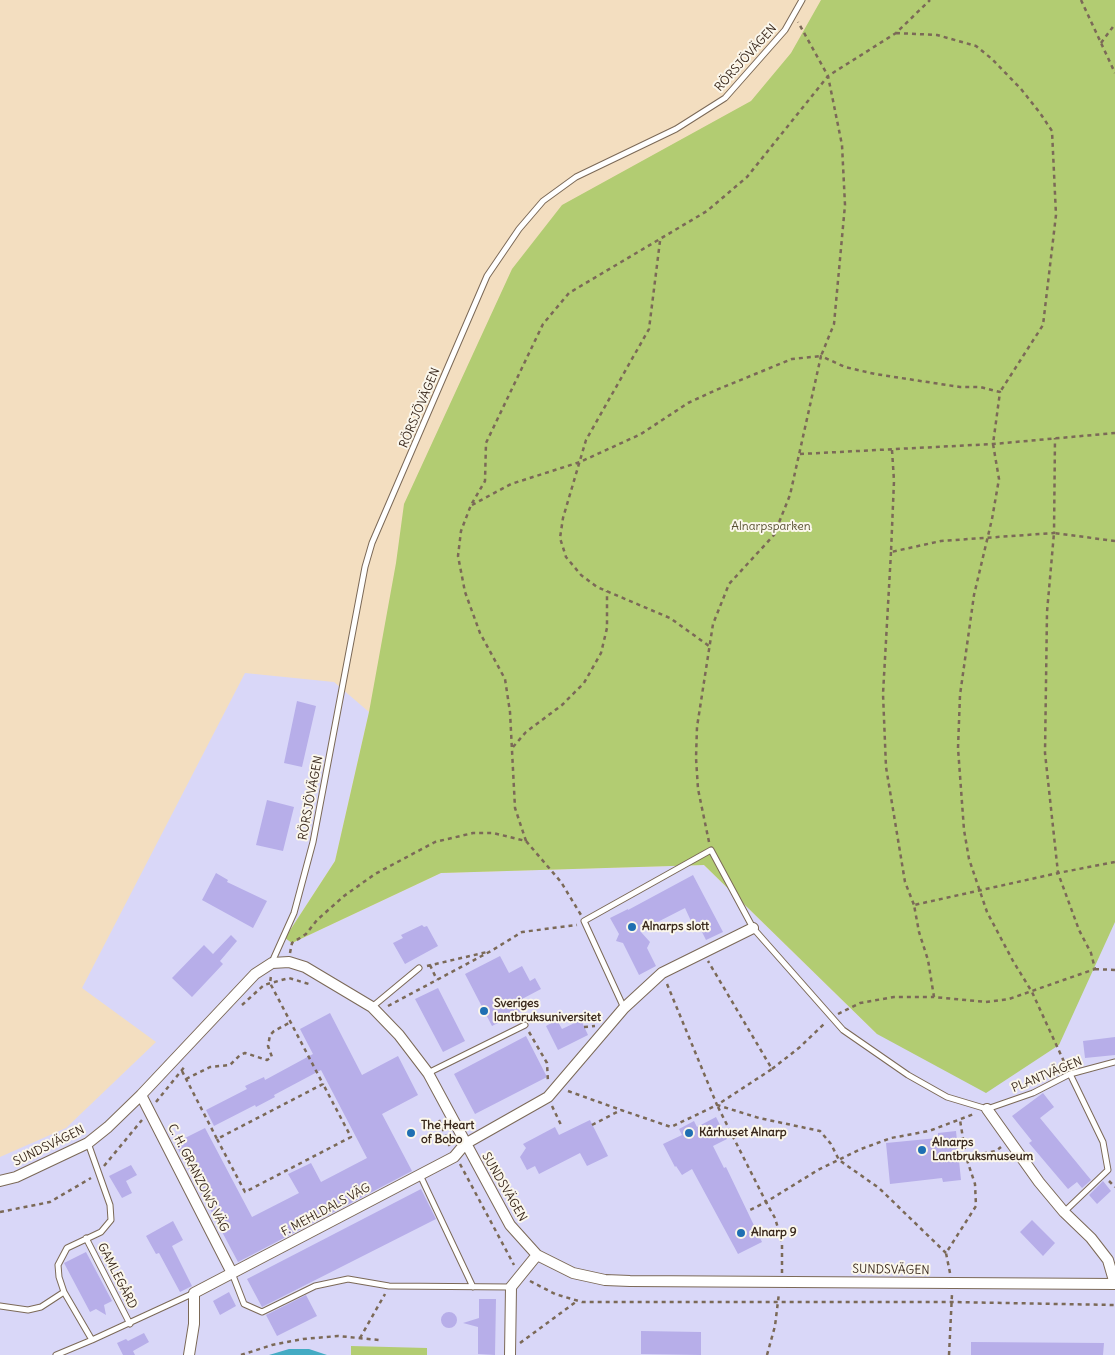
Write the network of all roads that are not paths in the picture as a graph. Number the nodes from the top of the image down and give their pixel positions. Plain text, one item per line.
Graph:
1 (802, 0) edge
2 (753, 928) junction
3 (272, 963) junction
4 (419, 968) road end
5 (624, 1008) junction
6 (374, 1009) junction
7 (526, 1026) road end
8 (1115, 1062) edge
9 (428, 1073) junction
10 (1070, 1074) junction
11 (141, 1095) junction
12 (986, 1109) junction
13 (88, 1143) junction
14 (465, 1144) junction
15 (420, 1175) junction
16 (0, 1181) edge
17 (1064, 1212) junction
18 (86, 1238) junction
19 (537, 1255) junction
20 (232, 1273) junction
21 (1115, 1284) edge
22 (473, 1287) junction
23 (511, 1287) junction
24 (64, 1292) junction
25 (194, 1292) junction
26 (0, 1306) edge
27 (130, 1324) junction
28 (92, 1340) junction
29 (510, 1352) edge
30 (56, 1355) edge
31 (189, 1355) edge

1 - 3 lane, RÖRSJÖVÄGEN
2 - 5 street
2 - 5 lane
2 - 12 lane
3 - 6 street, SUNDSVÄGEN
3 - 11 street, SUNDSVÄGEN
4 - 6 lane
5 - 14 street
6 - 9 street, SUNDSVÄGEN
7 - 9 lane
8 - 10 lane, PLANTVÄGEN
9 - 14 street, SUNDSVÄGEN
10 - 12 lane, PLANTVÄGEN
10 - 17 lane
11 - 13 street, SUNDSVÄGEN
11 - 20 street, C. H. GRANZOWS VÄG
12 - 17 street
13 - 16 street, SUNDSVÄGEN
13 - 18 lane, GAMLEGÅRD
14 - 15 street, F. MEHLDALS VÄG
14 - 19 street, SUNDSVÄGEN
15 - 20 street, F. MEHLDALS VÄG
15 - 22 lane
17 - 21 street
18 - 24 lane, GAMLEGÅRD
18 - 27 lane, GAMLEGÅRD
19 - 21 street, SUNDSVÄGEN
19 - 23 street
20 - 22 lane
20 - 25 street, F. MEHLDALS VÄG
22 - 23 lane
23 - 29 street
24 - 26 lane
24 - 28 lane, GAMLEGÅRD
25 - 27 lane, GAMLEGÅRD
25 - 31 street
27 - 28 lane, GAMLEGÅRD
28 - 30 lane, GAMLEGÅRD

